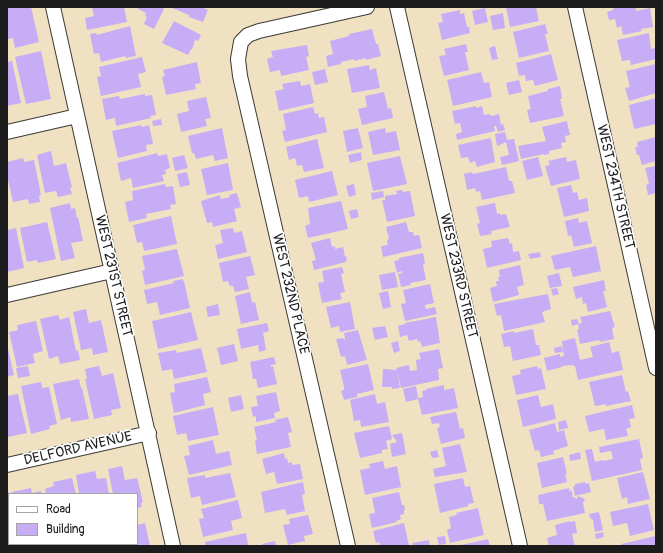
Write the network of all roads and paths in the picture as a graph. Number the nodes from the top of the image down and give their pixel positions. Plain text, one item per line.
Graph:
1 (53, 7) edge
2 (367, 7) edge
3 (397, 7) edge
4 (575, 7) edge
5 (77, 116) junction
6 (7, 132) edge
7 (112, 271) junction
8 (7, 295) edge
9 (656, 368) edge
10 (149, 433) junction
11 (7, 465) edge
12 (173, 546) edge
13 (348, 546) edge
14 (520, 546) edge

1 - 5 street, WEST 231ST STREET
2 - 13 street, WEST 232ND PLACE
3 - 14 street, WEST 233RD STREET
4 - 9 street, WEST 234TH STREET
5 - 6 street
5 - 7 street, WEST 231ST STREET
7 - 8 street
7 - 10 street, WEST 231ST STREET
10 - 11 street, DELFORD AVENUE
10 - 12 street, WEST 231ST STREET

